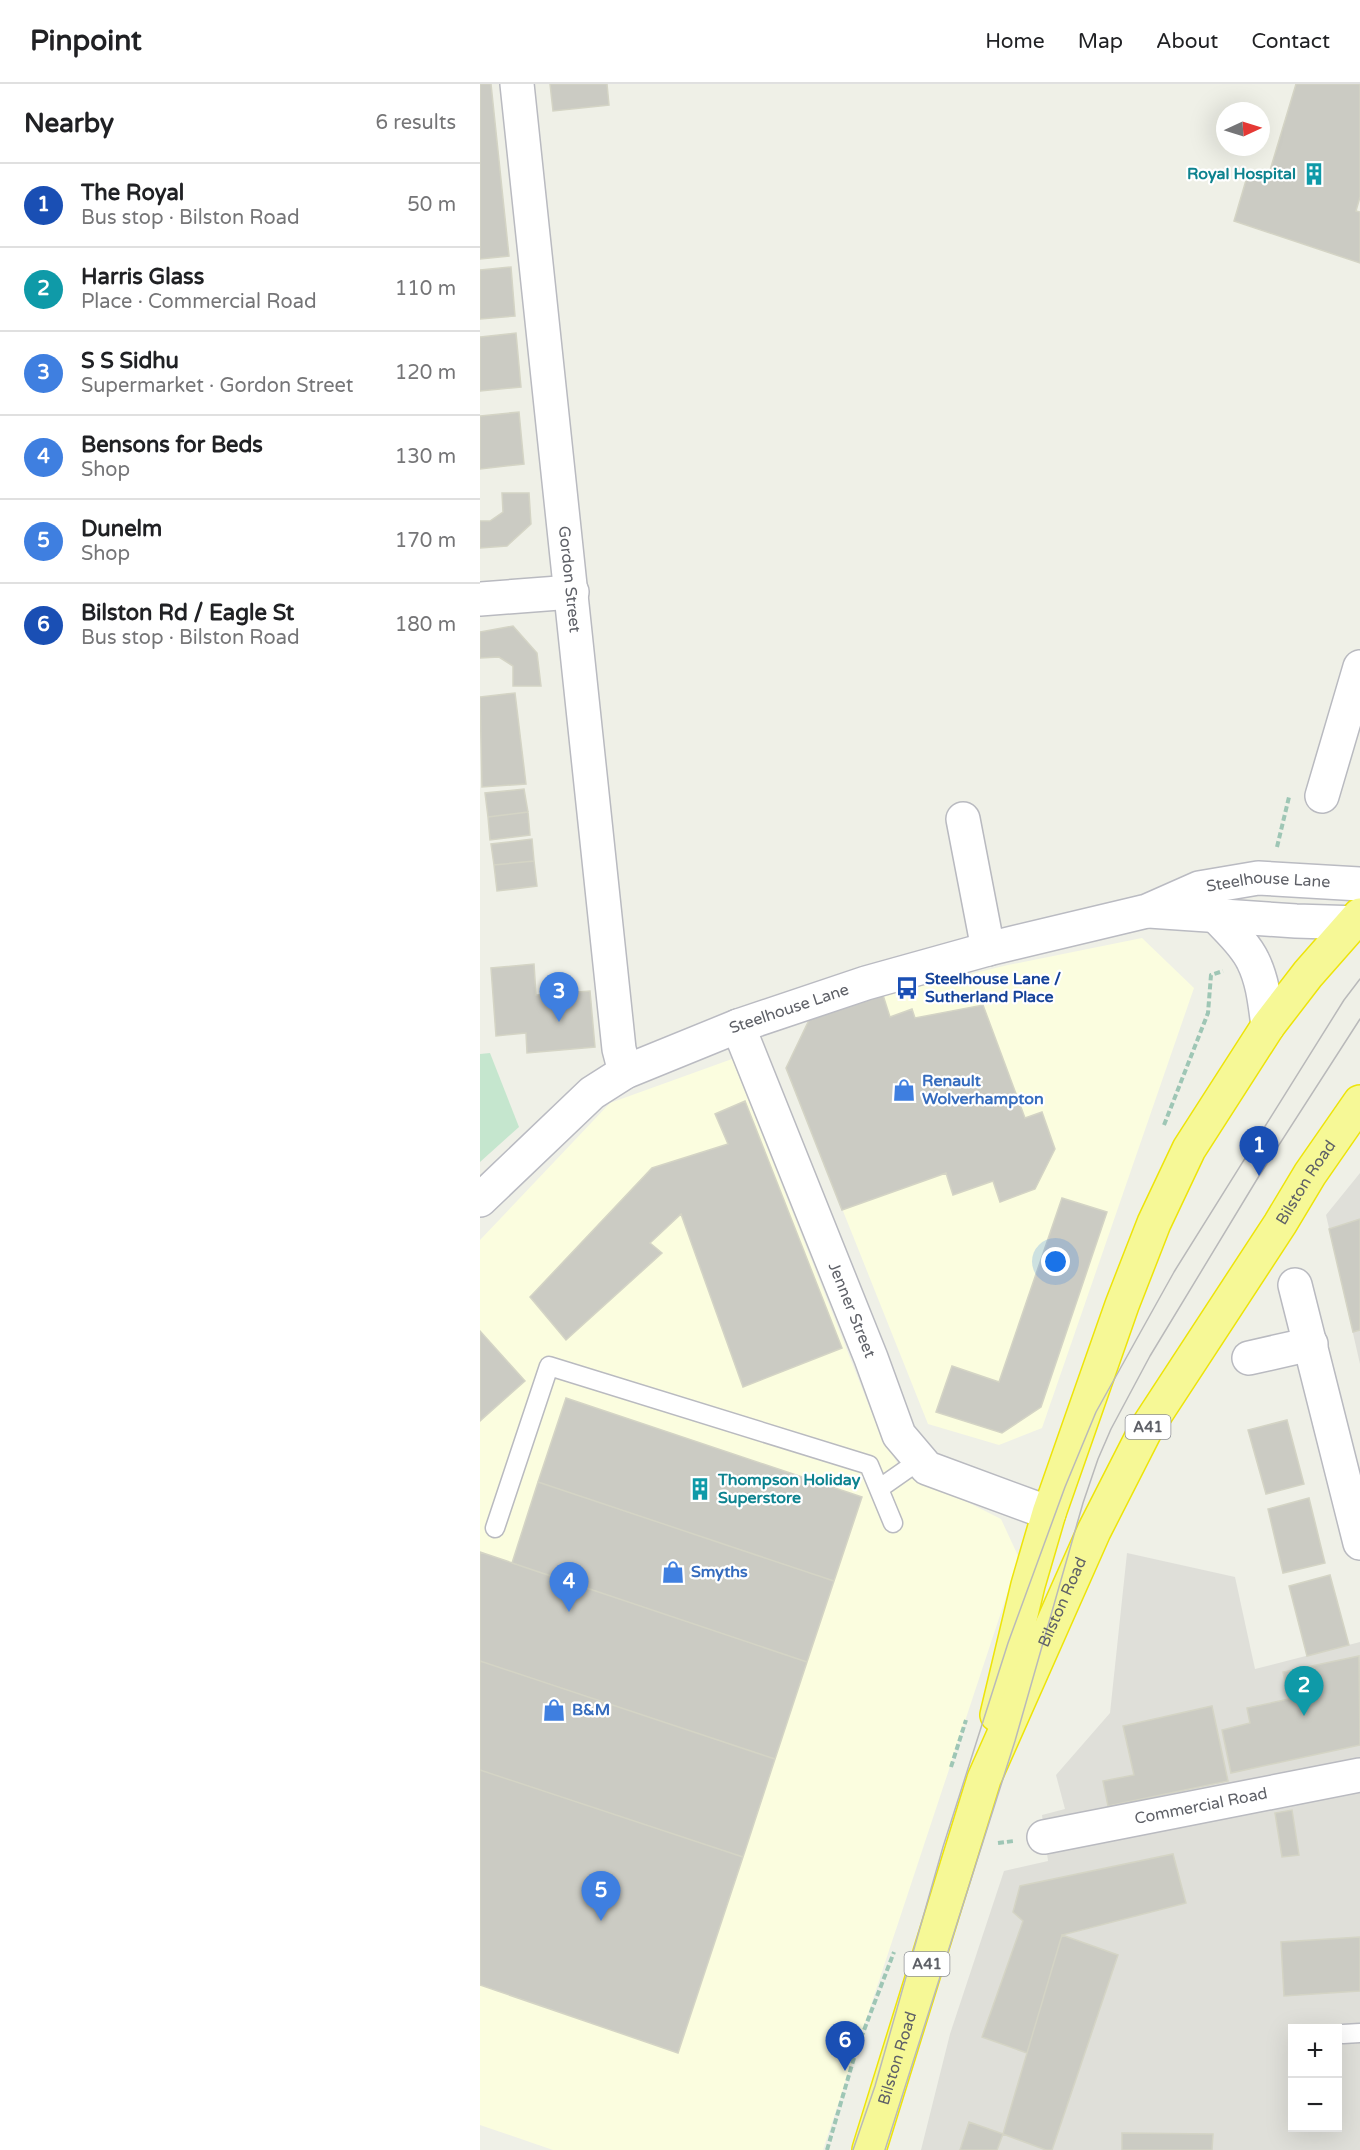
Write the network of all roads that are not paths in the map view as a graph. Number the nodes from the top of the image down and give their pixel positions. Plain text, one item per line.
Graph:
1 (517, 84) edge
2 (572, 592) junction
3 (480, 599) edge
4 (1360, 667) edge
5 (1322, 796) dead end
6 (963, 819) dead end
7 (1360, 884) edge
8 (1147, 911) junction
9 (1216, 917) junction
10 (1358, 920) edge
11 (988, 949) junction
12 (738, 1026) junction
13 (1268, 1026) junction
14 (625, 1072) junction
15 (1360, 1102) edge
16 (480, 1200) edge
17 (1295, 1285) dead end
18 (1311, 1344) junction
19 (1250, 1358) dead end
20 (920, 1460) junction
21 (880, 1488) junction
22 (1049, 1513) junction
23 (893, 1523) dead end
24 (495, 1528) dead end
25 (1360, 1543) edge
26 (1360, 1775) edge
27 (984, 1779) junction
28 (1044, 1837) dead end
29 (869, 2150) edge

1 - 2 street, Gordon Street
2 - 3 street
2 - 14 street, Gordon Street
4 - 5 street
6 - 11 street
7 - 8 street, Steelhouse Lane
8 - 9 street, Steelhouse Lane
8 - 11 street, Steelhouse Lane
9 - 10 street, Steelhouse Lane
9 - 13 street, Steelhouse Lane
10 - 13 highway, A41
11 - 12 street, Steelhouse Lane
12 - 14 street, Steelhouse Lane
12 - 20 street, Jenner Street
13 - 22 highway, A41
14 - 16 street, Steelhouse Lane
15 - 27 highway, Bilston Road / A41
17 - 18 street
18 - 19 street
18 - 25 street
20 - 21 lane
20 - 22 street, Jenner Street
21 - 23 lane
21 - 24 lane
22 - 27 highway, A41
26 - 28 street, Commercial Road
27 - 29 highway, Bilston Road / A41

